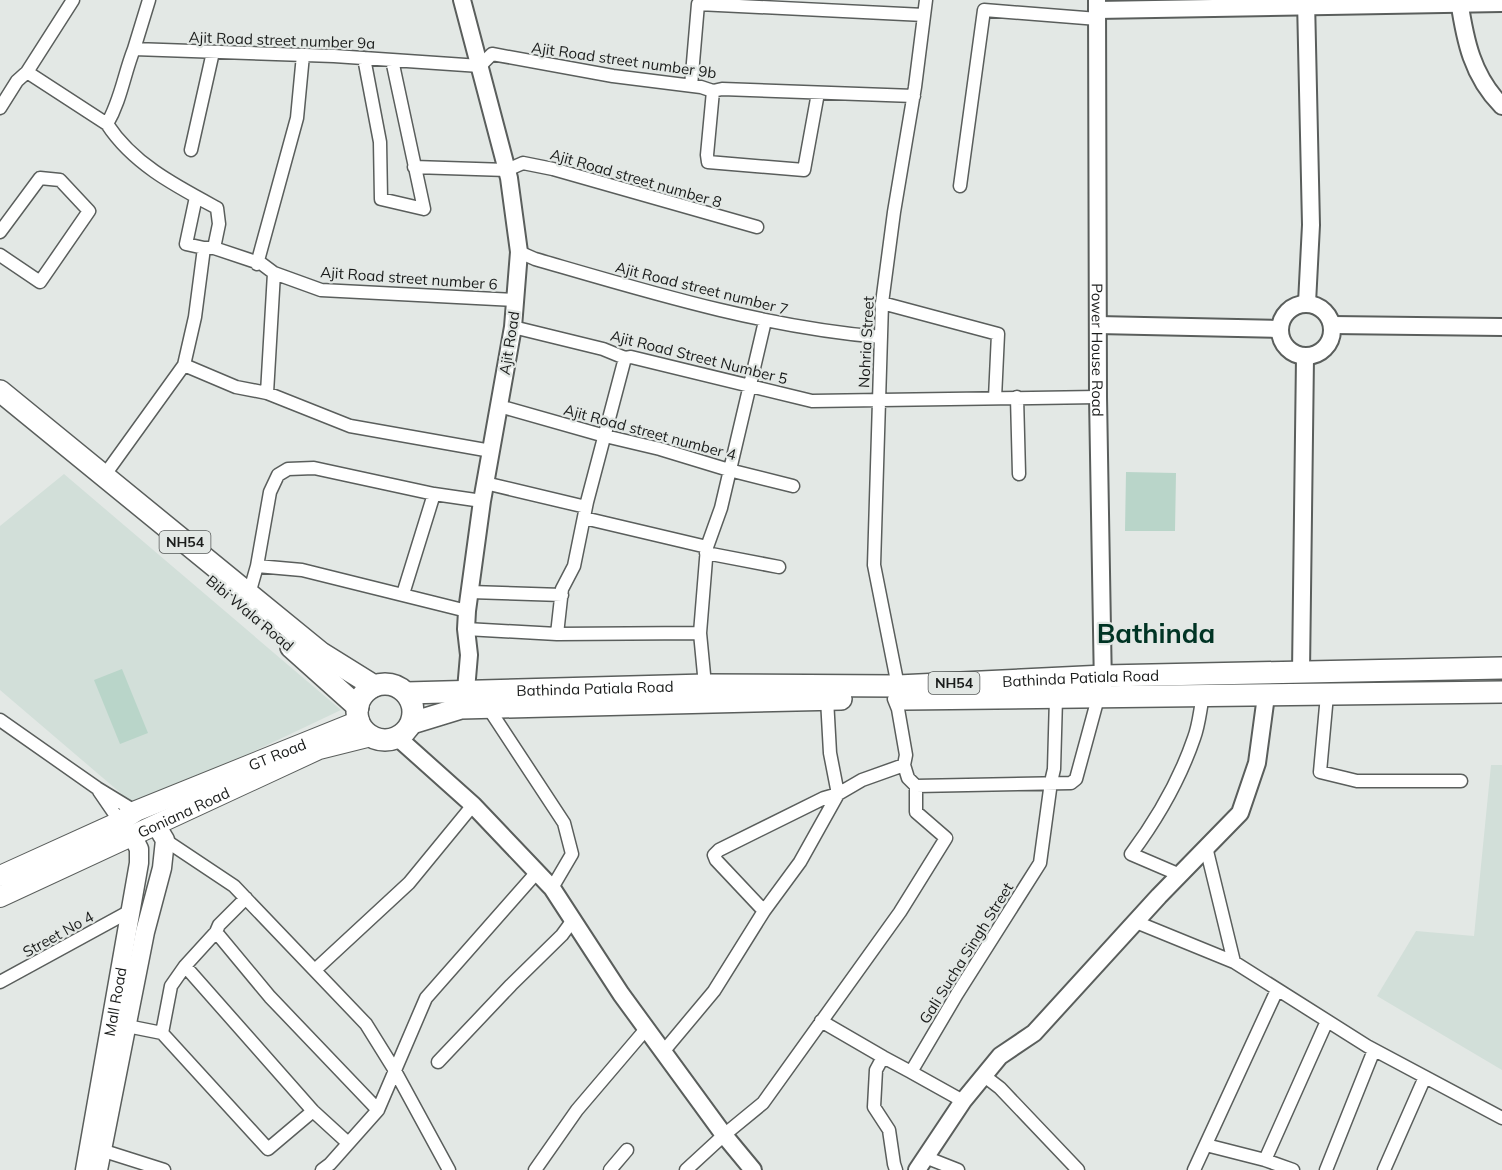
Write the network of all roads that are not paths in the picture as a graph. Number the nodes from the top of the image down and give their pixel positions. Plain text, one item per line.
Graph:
1 (73, 0) edge
2 (149, 0) edge
3 (462, 0) edge
4 (926, 0) edge
5 (1460, 2) edge
6 (1306, 3) edge
7 (1502, 3) edge
8 (1097, 10) edge
9 (924, 15) junction
10 (134, 49) junction
11 (213, 52) junction
12 (303, 55) junction
13 (364, 58) junction
14 (392, 60) junction
15 (480, 66) junction
16 (27, 72) junction
17 (691, 86) junction
18 (713, 91) junction
19 (818, 93) junction
20 (914, 96) junction
21 (1502, 106) edge
22 (0, 108) edge
23 (107, 124) junction
24 (191, 150) dead end
25 (414, 167) junction
26 (507, 170) junction
27 (960, 186) dead end
28 (196, 197) junction
29 (758, 227) dead end
30 (0, 232) edge
31 (209, 248) junction
32 (519, 252) junction
33 (0, 255) edge
34 (256, 264) junction
35 (274, 273) junction
36 (516, 300) junction
37 (882, 303) junction
38 (1307, 303) junction
39 (765, 321) junction
40 (1098, 325) junction
41 (1332, 325) junction
42 (513, 327) junction
43 (1502, 327) edge
44 (1278, 329) junction
45 (881, 337) junction
46 (1305, 357) junction
47 (625, 358) junction
48 (184, 365) junction
49 (749, 386) junction
50 (0, 391) edge
51 (267, 393) junction
52 (1098, 396) junction
53 (1017, 397) junction
54 (995, 398) junction
55 (879, 399) junction
56 (499, 406) junction
57 (0, 410) edge
58 (605, 436) junction
59 (491, 451) junction
60 (729, 470) junction
61 (1019, 474) dead end
62 (104, 476) junction
63 (485, 483) junction
64 (793, 486) dead end
65 (434, 494) junction
66 (482, 501) junction
67 (585, 513) junction
68 (707, 550) junction
69 (257, 566) junction
70 (779, 567) dead end
71 (470, 592) junction
72 (249, 594) junction
73 (403, 594) junction
74 (562, 596) junction
75 (467, 611) junction
76 (466, 629) junction
77 (700, 633) junction
78 (557, 634) junction
79 (1502, 668) edge
80 (1301, 672) junction
81 (1104, 676) junction
82 (705, 685) junction
83 (374, 686) junction
84 (466, 690) junction
85 (896, 692) junction
86 (1502, 692) edge
87 (406, 693) junction
88 (1327, 695) junction
89 (1203, 696) junction
90 (1266, 696) junction
91 (1056, 698) junction
92 (1100, 698) junction
93 (827, 699) junction
94 (489, 709) junction
95 (0, 718) edge
96 (363, 721) junction
97 (405, 730) junction
98 (903, 765) junction
99 (1461, 781) dead end
100 (1051, 782) junction
101 (916, 786) junction
102 (97, 788) junction
103 (838, 794) junction
104 (473, 805) junction
105 (136, 812) junction
106 (126, 828) junction
107 (161, 833) junction
108 (1206, 848) junction
109 (537, 872) junction
110 (1180, 875) junction
111 (0, 876) edge
112 (552, 888) junction
113 (0, 897) edge
114 (246, 898) junction
115 (764, 910) junction
116 (130, 911) junction
117 (573, 920) junction
118 (1136, 922) junction
119 (216, 932) junction
120 (1234, 962) junction
121 (185, 966) junction
122 (315, 970) junction
123 (0, 982) edge
124 (1277, 990) junction
125 (821, 1021) junction
126 (1327, 1021) junction
127 (127, 1026) junction
128 (646, 1029) junction
129 (162, 1033) junction
130 (1374, 1050) junction
131 (663, 1052) junction
132 (883, 1057) junction
133 (438, 1062) dead end
134 (394, 1069) junction
135 (911, 1072) junction
136 (983, 1075) junction
137 (1425, 1077) junction
138 (963, 1101) junction
139 (378, 1110) junction
140 (313, 1111) junction
141 (1502, 1118) edge
142 (724, 1135) junction
143 (348, 1143) junction
144 (1206, 1145) junction
145 (101, 1150) junction
146 (627, 1150) dead end
147 (1265, 1160) junction
148 (921, 1163) edge
149 (85, 1170) edge
150 (98, 1170) edge
151 (164, 1170) edge
152 (322, 1170) edge
153 (448, 1170) edge
154 (535, 1170) edge
155 (610, 1170) edge
156 (686, 1170) edge
157 (753, 1170) edge
158 (896, 1170) edge
159 (958, 1170) edge
160 (1078, 1170) edge
161 (1194, 1170) edge
162 (1293, 1170) edge
163 (1326, 1170) edge
164 (1383, 1170) edge

1 - 16 street
2 - 10 street
3 - 15 street, Ajit Road
4 - 9 street, Nohria Street
5 - 6 street
5 - 7 street
5 - 21 street
6 - 8 street
6 - 38 street
8 - 27 street
8 - 40 street, Power House Road
9 - 17 street
9 - 20 street, Nohria Street
10 - 11 street, Ajit Road street number 9a
10 - 23 street
11 - 12 street, Ajit Road street number 9a
11 - 24 street
12 - 13 street, Ajit Road street number 9a
12 - 34 street
13 - 14 street, Ajit Road street number 9a
13 - 25 street
14 - 15 street, Ajit Road street number 9a
14 - 25 street
15 - 17 street, Ajit Road street number 9b
15 - 26 street, Ajit Road
16 - 22 street
16 - 23 street
17 - 18 street, Ajit Road street number 9b
18 - 19 street, Ajit Road street number 9b
18 - 19 street
19 - 20 street, Ajit Road street number 9b
20 - 37 street, Nohria Street
23 - 28 street
25 - 26 street, Ajit Road street number 8
26 - 29 street, Ajit Road street number 8
26 - 32 street, Ajit Road
28 - 31 street
28 - 31 street
30 - 33 street
31 - 34 street, Ajit Road street number 6
31 - 48 street
32 - 36 street, Ajit Road
32 - 39 street, Ajit Road street number 7
34 - 35 street, Ajit Road street number 6
35 - 36 street, Ajit Road street number 6
35 - 51 street
36 - 42 street, Ajit Road
37 - 45 street, Nohria Street
37 - 54 street
38 - 41 street
38 - 44 street
39 - 45 street, Ajit Road street number 7
39 - 49 street
40 - 44 street
40 - 52 street, Power House Road
41 - 43 street
41 - 46 street
42 - 47 street, Ajit Road Street Number 5
42 - 56 street, Ajit Road
44 - 46 street
45 - 55 street, Nohria Street
46 - 80 street
47 - 49 street, Ajit Road Street Number 5
47 - 58 street
48 - 51 street
48 - 62 street
49 - 55 street, Ajit Road Street Number 5
49 - 60 street
50 - 62 highway, NH54
51 - 59 street
52 - 53 street, Ajit Road Street Number 5
52 - 81 street, Power House Road
53 - 54 street, Ajit Road Street Number 5
53 - 61 street
54 - 55 street, Ajit Road Street Number 5
55 - 85 street, Nohria Street
56 - 58 street, Ajit Road street number 4
56 - 59 street, Ajit Road
57 - 96 highway, Bibi Wala Road / NH54
58 - 60 street, Ajit Road street number 4
58 - 67 street
59 - 63 street, Ajit Road
60 - 64 street, Ajit Road street number 4
60 - 68 street
62 - 72 highway, NH54
63 - 66 street, Ajit Road
63 - 67 street
65 - 66 street
65 - 69 street
65 - 73 street
66 - 71 street, Ajit Road
67 - 68 street
67 - 74 street
68 - 70 street
68 - 77 street
69 - 72 street
69 - 73 street
71 - 74 street
71 - 75 street, Ajit Road
72 - 83 highway, NH54
73 - 75 street
74 - 78 street
75 - 76 street, Ajit Road
76 - 78 street
76 - 84 street, Ajit Road
77 - 78 street
77 - 82 street
79 - 80 highway, Bathinda Patiala Road / NH54
80 - 81 highway, Bathinda Patiala Road / NH54
81 - 85 highway, Bathinda Patiala Road / NH54
81 - 92 street, Power House Road
82 - 84 highway, Bathinda Patiala Road / NH54
82 - 85 highway, Bathinda Patiala Road / NH54
83 - 87 highway, NH54
83 - 96 highway
84 - 87 highway, Bathinda Patiala Road / NH54
85 - 91 highway, NH54
85 - 93 highway, NH54
85 - 98 street, Nohria Street
86 - 88 highway, NH54
87 - 97 highway
88 - 90 highway, NH54
88 - 99 street
89 - 90 highway, NH54
89 - 92 highway, NH54
89 - 110 street
90 - 108 street
91 - 92 highway, NH54
91 - 100 street, Gali Sucha Singh Street
92 - 100 street
93 - 94 highway, NH54
93 - 103 street
94 - 97 highway, NH54
94 - 112 street
95 - 102 street
96 - 97 highway, NH54
96 - 105 main road, GT Road
96 - 107 main road, Goniana Road
97 - 104 street
98 - 101 street
98 - 103 street
100 - 101 street
100 - 135 street, Gali Sucha Singh Street
101 - 125 street
102 - 105 street
102 - 106 street
103 - 115 street
103 - 115 street
104 - 109 street
104 - 122 street
105 - 106 main road, GT Road
105 - 107 street
106 - 107 main road, Goniana Road
106 - 111 main road, GT Road
106 - 113 main road, Goniana Road
106 - 116 main road, Mall Road
107 - 114 street
107 - 127 main road, Mall Road
108 - 110 street
108 - 120 street
109 - 112 street
109 - 134 street
110 - 118 street
112 - 117 street
114 - 119 street
114 - 122 street
115 - 131 street
116 - 123 street, Street No 4
116 - 149 main road, Mall Road
117 - 128 street
117 - 133 street
118 - 120 street
118 - 136 street
119 - 121 street
119 - 139 street
120 - 124 street
121 - 129 street
121 - 140 street
122 - 134 street
124 - 126 street
124 - 144 street
125 - 132 street
125 - 142 street
126 - 130 street
126 - 147 street
127 - 129 street
127 - 145 main road, Mall Road
128 - 131 street
128 - 154 street
129 - 140 street
130 - 137 street
130 - 163 street
131 - 142 street
132 - 135 street
132 - 158 street
134 - 139 street
134 - 153 street
135 - 138 street
136 - 138 street
136 - 160 street
137 - 141 street
137 - 164 street
138 - 148 street
139 - 143 street
140 - 143 street
142 - 156 street
142 - 157 street
143 - 152 street
144 - 147 street
144 - 161 street
145 - 150 main road, Mall Road
145 - 151 street
146 - 155 street
147 - 162 street
148 - 159 street

